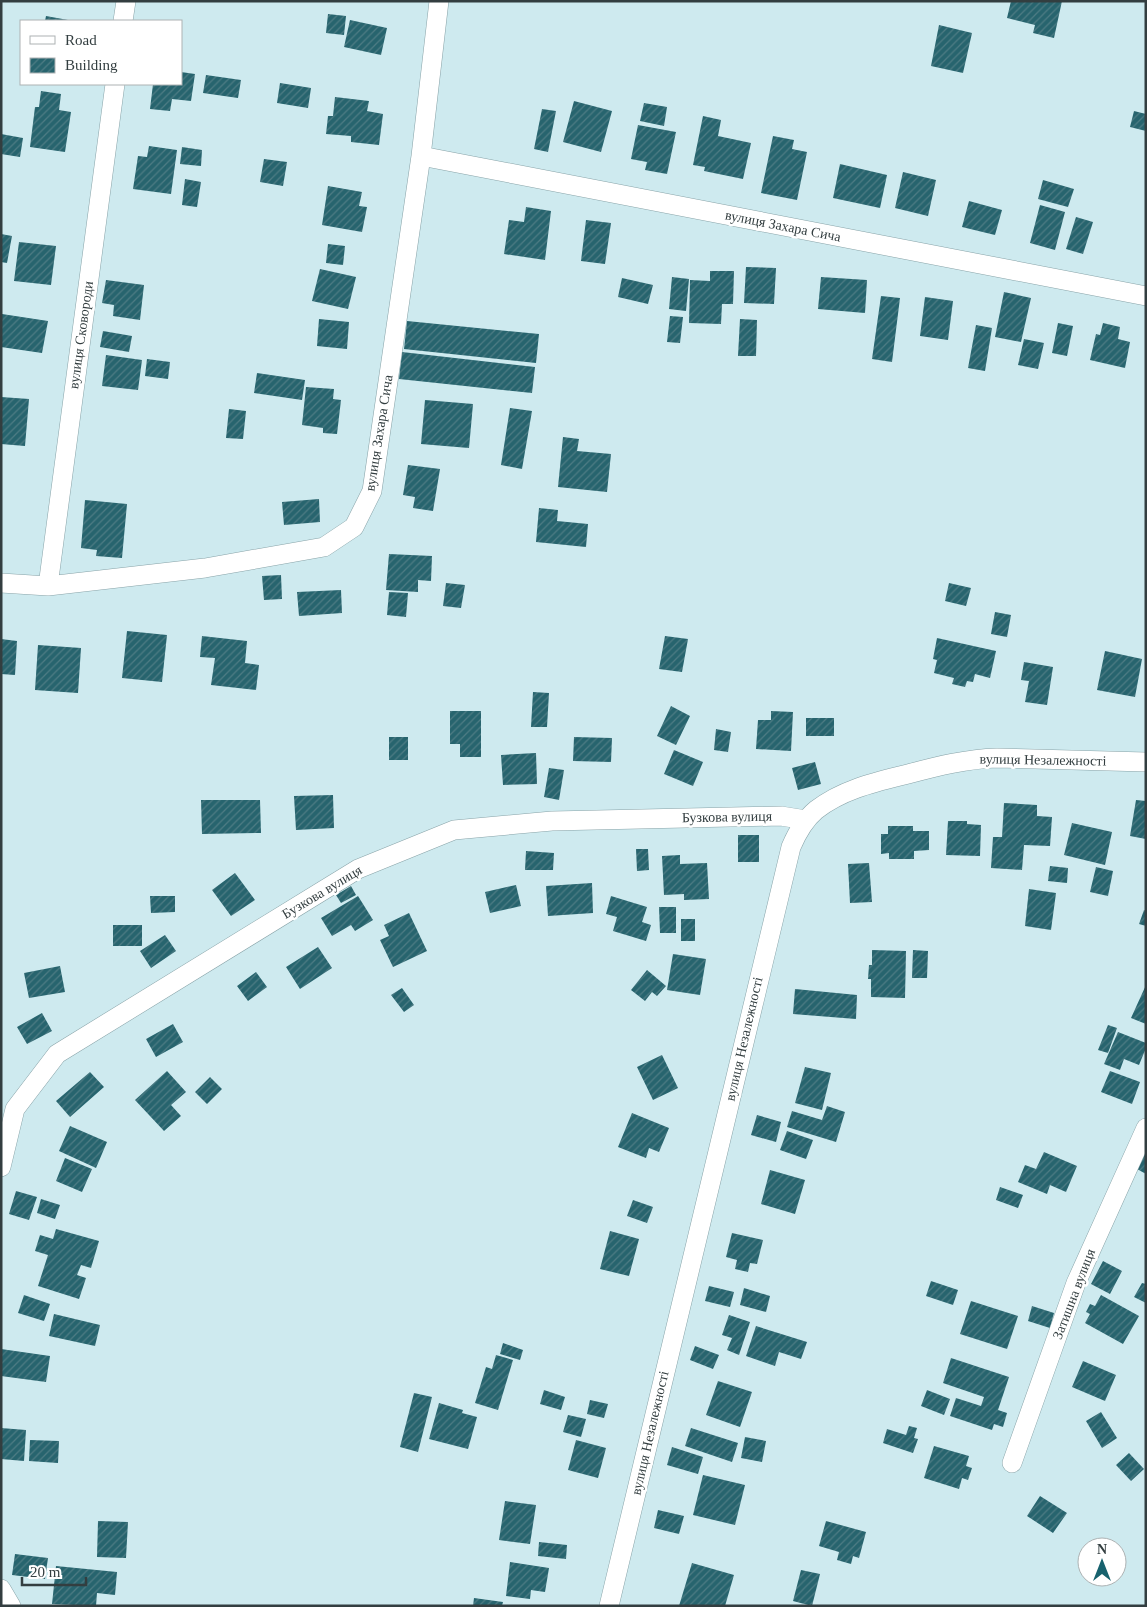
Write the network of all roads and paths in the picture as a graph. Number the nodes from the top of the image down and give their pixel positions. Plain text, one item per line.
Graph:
1 (126, 1) edge
2 (439, 1) edge
3 (123, 20) edge
4 (115, 85) edge
5 (421, 156) junction
6 (1146, 296) edge
7 (1, 583) edge
8 (48, 586) junction
9 (1146, 762) edge
10 (806, 820) junction
11 (1146, 1128) edge
12 (1, 1167) edge
13 (1012, 1463) dead end
14 (1, 1590) edge
15 (11, 1606) edge
16 (609, 1606) edge

1 - 3 street
2 - 5 street, вулиця Захара Сича
4 - 8 street, вулиця Сковороди
5 - 6 street, вулиця Захара Сича
5 - 8 street, вулиця Захара Сича
7 - 8 street, вулиця Захара Сича
9 - 10 street, вулиця Незалежності
10 - 12 street, Бузкова вулиця
10 - 16 street, вулиця Незалежності
11 - 13 street, Затишна вулиця
14 - 15 street

